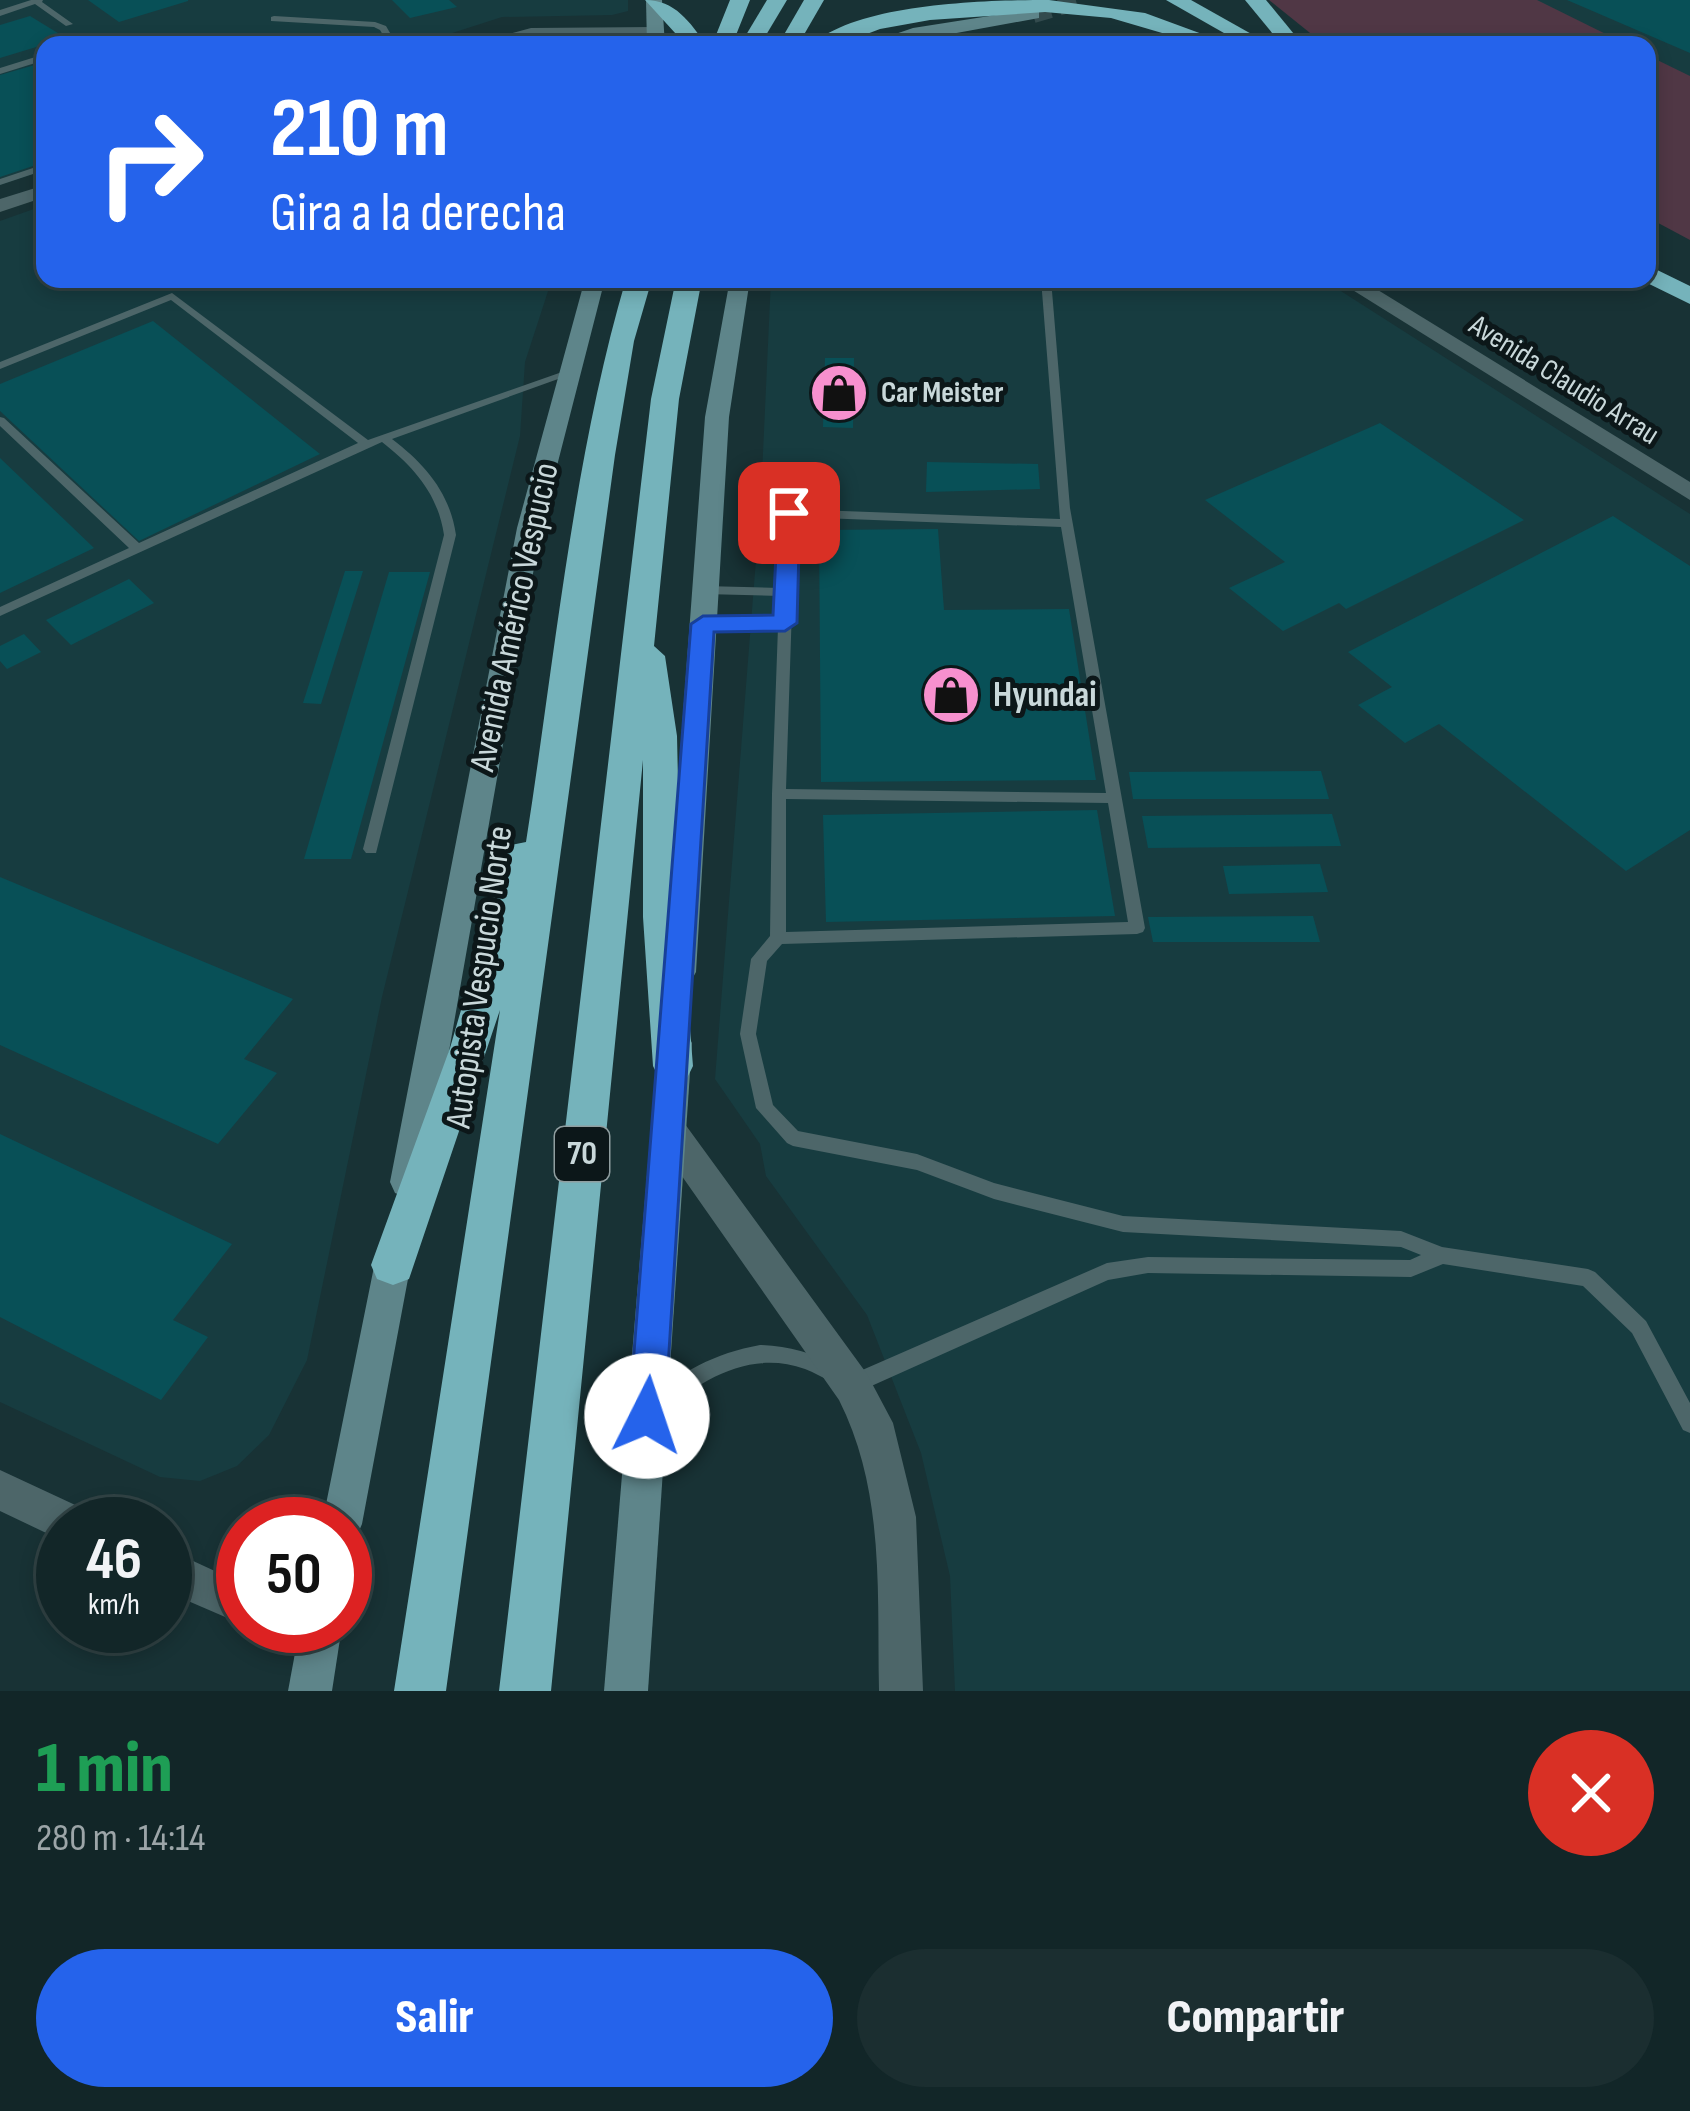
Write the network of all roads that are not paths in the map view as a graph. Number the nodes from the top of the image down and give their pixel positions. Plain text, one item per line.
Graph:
1 (740, 0) edge
2 (753, 0) edge
3 (777, 0) edge
4 (814, 0) edge
5 (910, 0) edge
6 (1145, 0) edge
7 (1176, 0) edge
8 (1216, 0) edge
9 (1255, 0) edge
10 (38, 1) edge
11 (654, 1) edge
12 (0, 13) edge
13 (1034, 14) tunnel mouth
14 (274, 19) dead end
15 (68, 24) dead end
16 (388, 36) edge
17 (518, 36) edge
18 (593, 36) edge
19 (655, 36) edge
20 (690, 36) edge
21 (726, 36) edge
22 (739, 36) edge
23 (755, 36) edge
24 (793, 36) edge
25 (831, 36) edge
26 (845, 36) edge
27 (903, 36) edge
28 (1199, 36) edge
29 (1208, 36) edge
30 (1244, 36) edge
31 (1268, 36) edge
32 (1285, 36) edge
33 (36, 60) edge
34 (0, 71) edge
35 (36, 170) edge
36 (0, 182) edge
37 (36, 193) edge
38 (0, 206) edge
39 (1656, 255) edge
40 (1690, 273) edge
41 (1656, 278) edge
42 (592, 288) edge
43 (636, 288) edge
44 (687, 288) edge
45 (738, 288) edge
46 (1047, 288) edge
47 (1359, 288) edge
48 (1690, 296) edge
49 (0, 366) edge
50 (566, 374) junction
51 (0, 420) edge
52 (384, 438) junction
53 (366, 444) junction
54 (1690, 494) edge
55 (1067, 523) junction
56 (138, 550) junction
57 (704, 590) junction
58 (786, 592) junction
59 (0, 612) edge
60 (641, 617) junction
61 (785, 623) junction
62 (703, 624) junction
63 (565, 707) junction
64 (779, 794) junction
65 (1114, 798) junction
66 (371, 849) dead end
67 (778, 938) junction
68 (674, 1066) junction
69 (670, 1131) junction
70 (1442, 1255) junction
71 (393, 1265) junction
72 (854, 1387) junction
73 (647, 1416) junction
74 (1690, 1423) edge
75 (0, 1490) edge
76 (347, 1497) edge
77 (36, 1507) edge
78 (309, 1653) edge
79 (310, 1691) edge
80 (420, 1691) edge
81 (525, 1691) edge
82 (626, 1691) edge
83 (901, 1691) edge

1 - 21 highway
2 - 22 highway
3 - 23 highway
4 - 24 highway
5 - 25 highway
6 - 29 highway
7 - 30 highway
8 - 31 highway
9 - 32 highway
10 - 12 lane
10 - 15 lane
11 - 19 main road
11 - 20 highway
13 - 27 main road
14 - 16 lane
17 - 18 street
26 - 28 highway
33 - 34 lane
35 - 36 lane
37 - 38 street
39 - 40 highway
41 - 48 highway
42 - 50 main road, Avenida Américo Vespucio
43 - 63 highway, Autopista Vespucio Norte / 70
44 - 60 highway, 70
45 - 57 main road
46 - 55 lane
47 - 54 street, Avenida Claudio Arrau
49 - 53 lane
50 - 52 lane
50 - 71 main road, Avenida Américo Vespucio
51 - 56 lane
52 - 53 lane
52 - 66 lane
53 - 56 lane
55 - 58 lane
55 - 65 lane
56 - 59 lane
57 - 58 lane
57 - 62 main road
58 - 61 lane
60 - 68 highway
60 - 81 highway, 70
61 - 62 lane
61 - 64 lane
62 - 68 main road
63 - 71 highway
63 - 80 highway, Autopista Vespucio Norte / 70
64 - 65 lane
64 - 67 lane
65 - 67 lane
67 - 70 lane
68 - 69 main road
69 - 72 street
69 - 73 main road
70 - 72 lane
70 - 74 lane
71 - 76 main road, Avenida Américo Vespucio
72 - 73 lane
72 - 83 street
73 - 82 main road
75 - 77 street
78 - 79 main road

